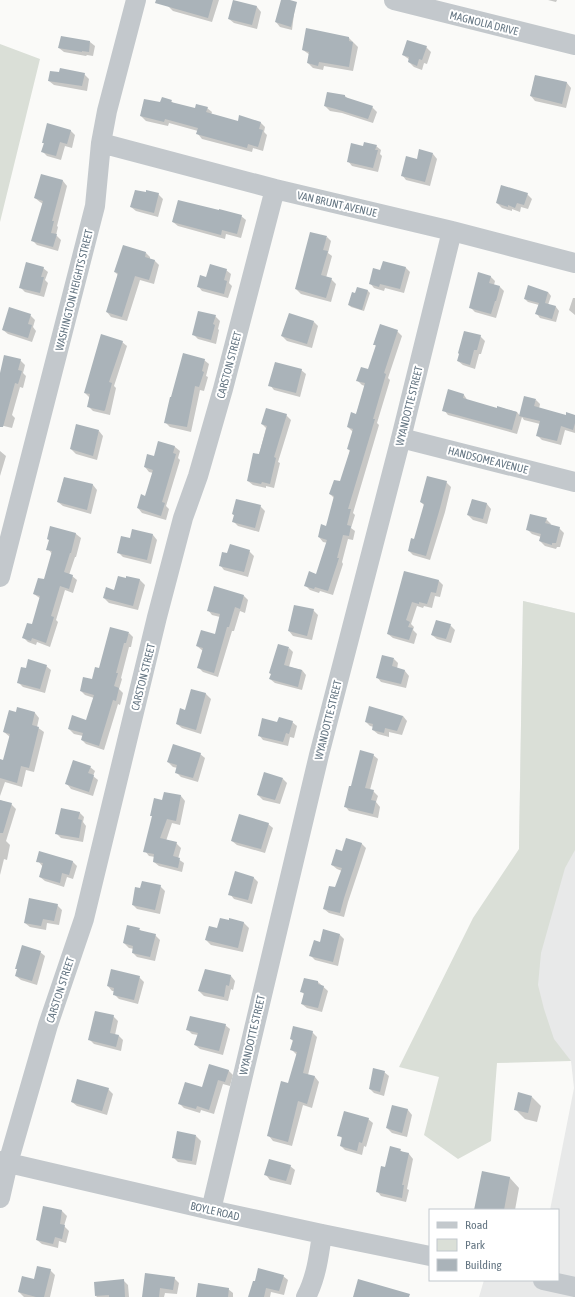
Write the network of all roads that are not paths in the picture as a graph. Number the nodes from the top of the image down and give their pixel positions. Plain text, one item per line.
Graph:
1 (136, 0) edge
2 (394, 0) edge
3 (575, 45) edge
4 (101, 143) junction
5 (275, 189) junction
6 (452, 232) junction
7 (575, 263) edge
8 (401, 438) junction
9 (575, 482) edge
10 (0, 578) edge
11 (4, 1162) edge
12 (0, 1198) edge
13 (211, 1210) junction
14 (322, 1234) junction
15 (429, 1256) edge
16 (548, 1281) edge
17 (575, 1287) edge
18 (306, 1297) edge

1 - 4 street, WASHINGTON HEIGHTS STREET
2 - 3 street, MAGNOLIA DRIVE
4 - 5 street, VAN BRUNT AVENUE
4 - 10 street, WASHINGTON HEIGHTS STREET
5 - 6 street, VAN BRUNT AVENUE
5 - 11 street, CARSTON STREET
6 - 7 street, VAN BRUNT AVENUE
6 - 8 street, WYANDOTTE STREET
8 - 9 street, HANDSOME AVENUE
8 - 13 street, WYANDOTTE STREET
11 - 12 street, CARSTON STREET
11 - 13 street, BOYLE ROAD
13 - 14 street, BOYLE ROAD
14 - 15 street, BOYLE ROAD
14 - 18 street
16 - 17 street

